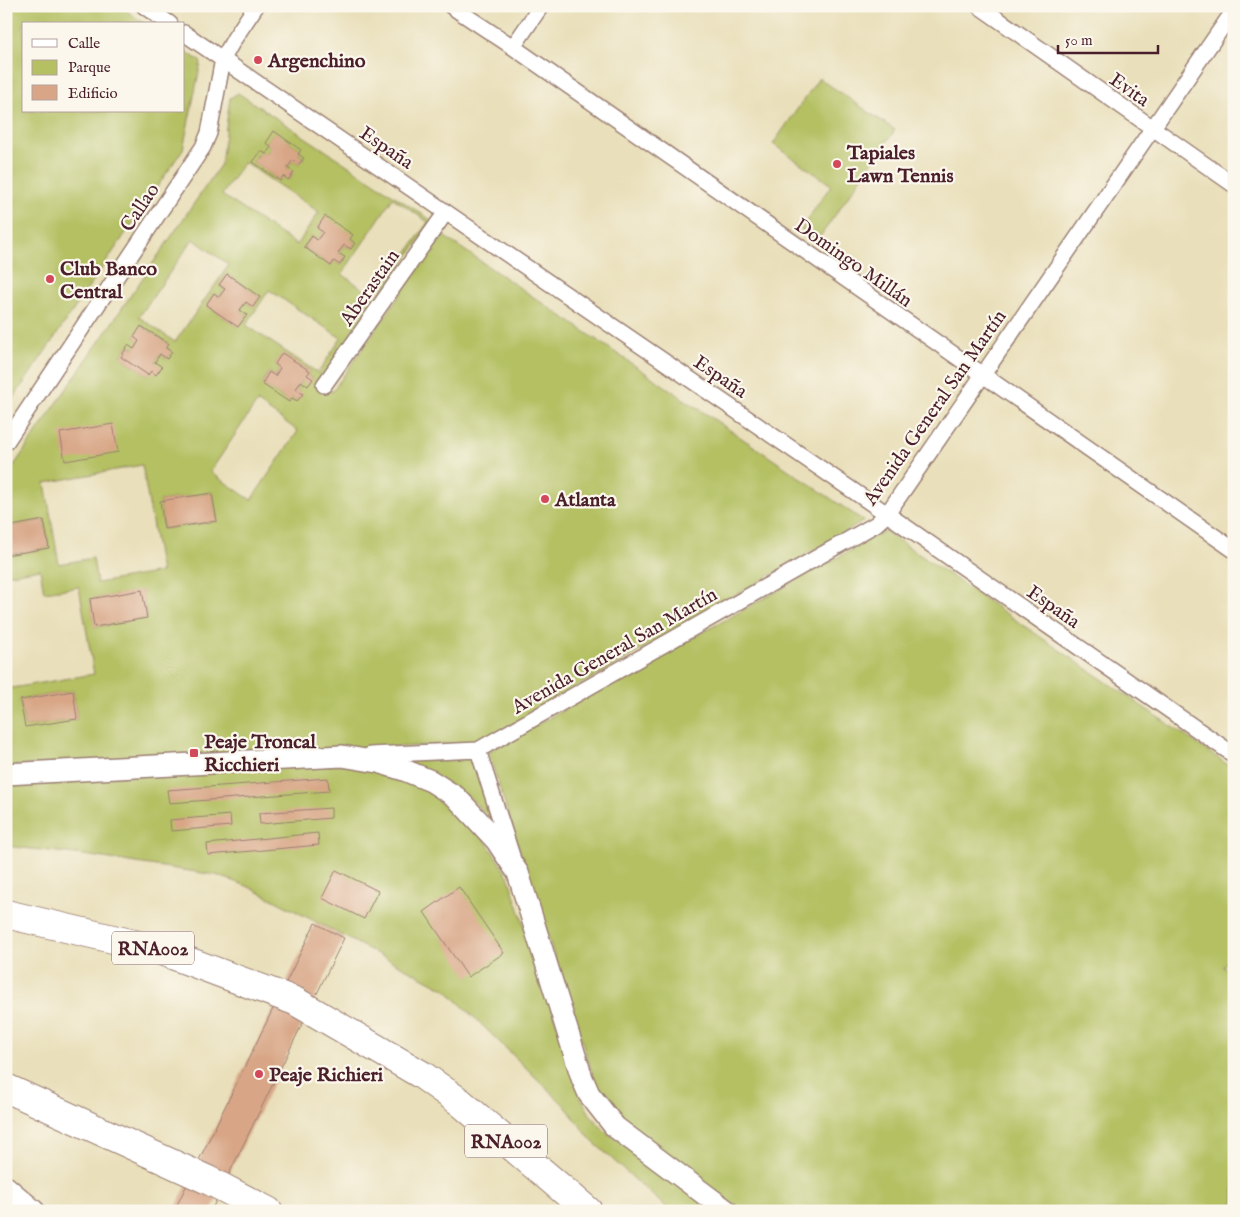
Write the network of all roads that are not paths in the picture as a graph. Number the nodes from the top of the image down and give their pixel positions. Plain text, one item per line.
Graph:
1 (144, 6) edge
2 (256, 6) edge
3 (451, 6) edge
4 (541, 6) edge
5 (978, 6) edge
6 (1234, 10) edge
7 (167, 22) edge
8 (185, 34) edge
9 (513, 47) junction
10 (223, 59) junction
11 (1151, 128) junction
12 (1234, 185) edge
13 (446, 212) junction
14 (982, 375) junction
15 (324, 385) dead end
16 (6, 442) edge
17 (887, 514) junction
18 (1234, 550) edge
19 (478, 750) junction
20 (1234, 755) edge
21 (342, 756) junction
22 (6, 774) edge
23 (518, 873) junction
24 (6, 914) edge
25 (6, 1088) edge
26 (6, 1187) edge
27 (34, 1211) edge
28 (268, 1211) edge
29 (588, 1211) edge
30 (727, 1211) edge

1 - 7 street
2 - 10 street, Callao
3 - 9 street, Domingo Millán
4 - 9 street
5 - 11 street, Evita
6 - 11 street, Avenida General San Martín
8 - 10 street, España
9 - 14 street, Domingo Millán
10 - 13 street, España
10 - 16 street, Callao
11 - 12 street, Evita
11 - 14 street, Avenida General San Martín
13 - 15 street, Aberastain
13 - 17 street, España
14 - 17 street, Avenida General San Martín
14 - 18 street, Domingo Millán
17 - 19 street, Avenida General San Martín
17 - 20 street, España
19 - 21 street
19 - 23 street
21 - 22 street
21 - 23 street
23 - 30 street
24 - 29 highway, RNA002
25 - 28 highway
26 - 27 street

